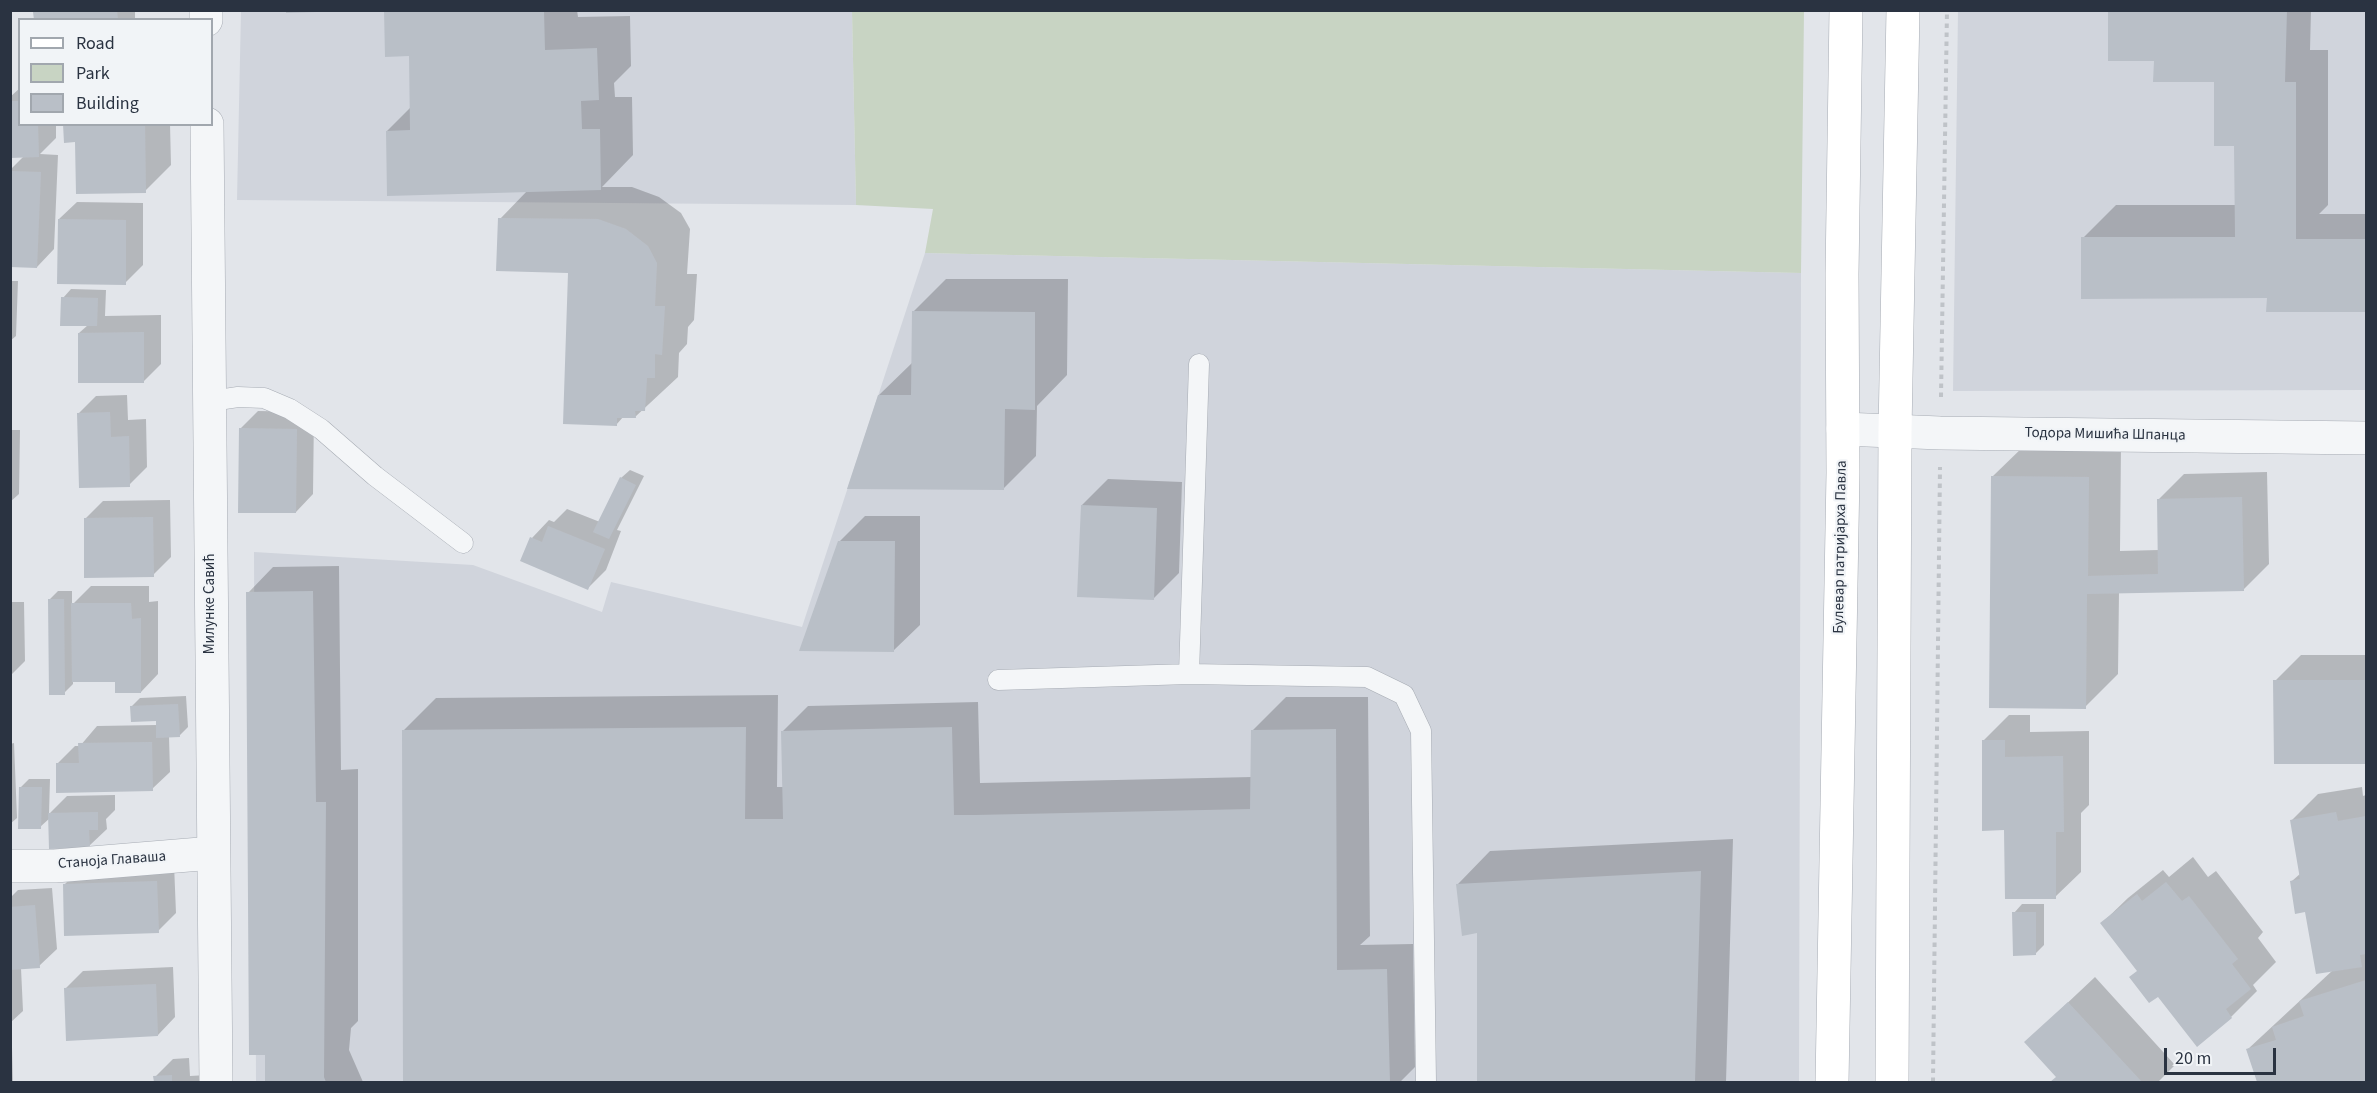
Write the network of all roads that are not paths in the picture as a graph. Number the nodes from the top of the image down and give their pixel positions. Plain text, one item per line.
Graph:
1 (1846, 10) edge
2 (1903, 10) edge
3 (207, 126) edge
4 (1199, 364) dead end
5 (211, 401) junction
6 (1843, 429) junction
7 (1895, 431) junction
8 (2367, 438) edge
9 (463, 543) dead end
10 (1190, 674) junction
11 (998, 680) dead end
12 (213, 853) junction
13 (10, 866) edge
14 (216, 1083) edge
15 (1425, 1083) edge
16 (1832, 1083) edge
17 (1892, 1083) edge

1 - 6 main road, Булевар патријарха Павла
2 - 7 main road
3 - 5 street, Милунке Савић
4 - 10 lane
5 - 9 lane
5 - 12 street, Милунке Савић
6 - 7 street, Тодора Мишића Шпанца
6 - 16 main road, Булевар патријарха Павла
7 - 8 street, Тодора Мишића Шпанца
7 - 17 main road
10 - 11 lane
10 - 15 lane
12 - 13 street, Станоја Главаша
12 - 14 street, Милунке Савић

